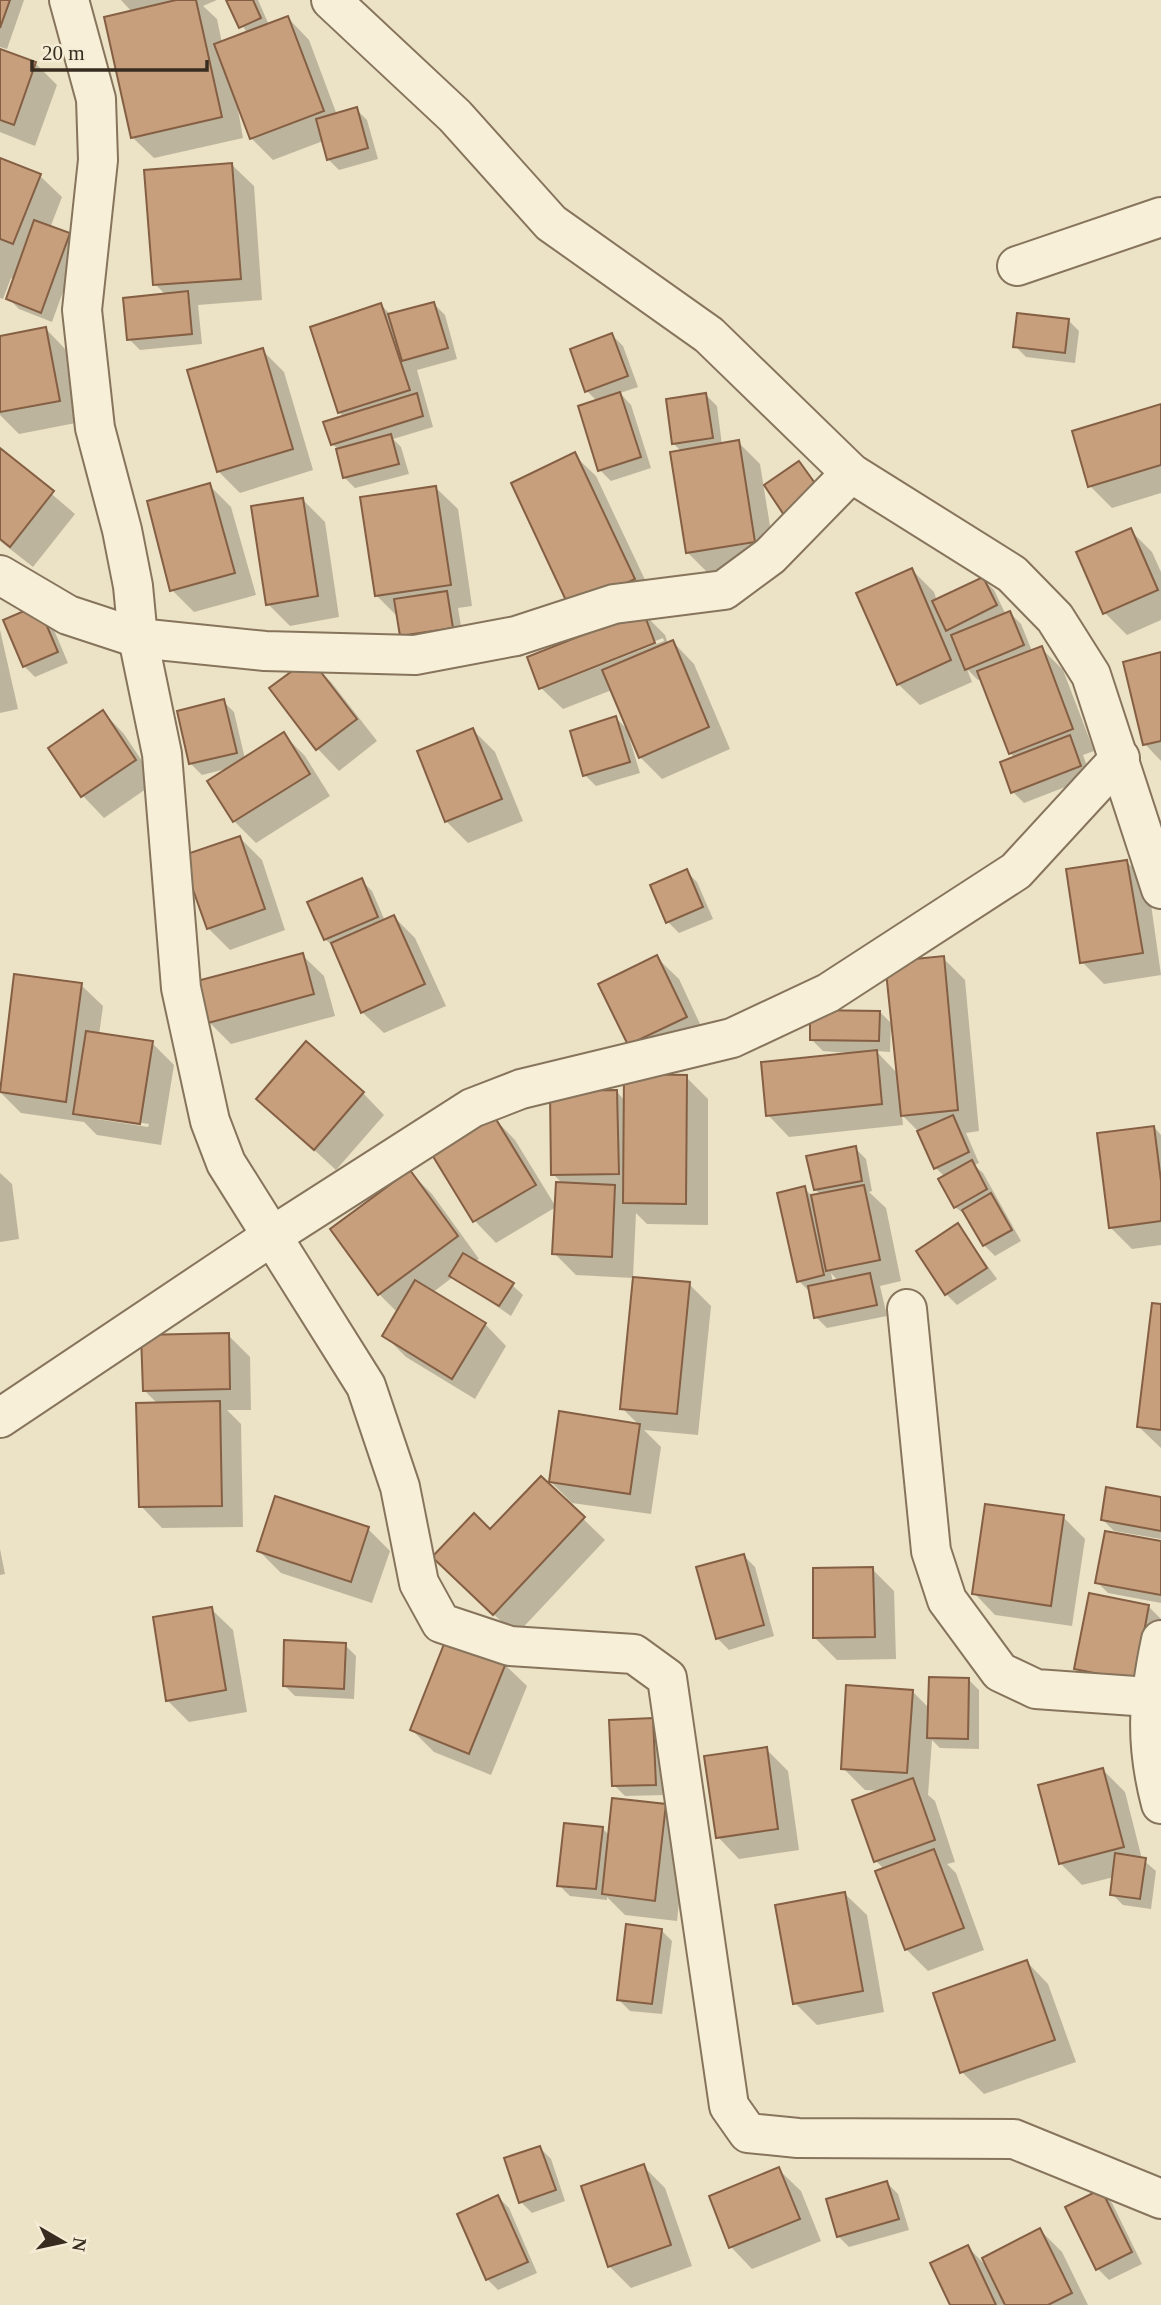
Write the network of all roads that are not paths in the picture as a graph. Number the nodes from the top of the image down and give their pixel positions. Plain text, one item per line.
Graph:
1 (69, 0) edge
2 (331, 0) edge
3 (1161, 217) edge
4 (1017, 266) dead end
5 (851, 473) junction
6 (0, 575) edge
7 (138, 638) junction
8 (1120, 758) junction
9 (1161, 889) edge
10 (272, 1236) junction
11 (907, 1309) dead end
12 (0, 1418) edge
13 (1161, 1640) edge
14 (1149, 1697) junction
15 (1161, 1804) edge
16 (1161, 2199) edge

1 - 7 street
2 - 5 street
3 - 4 street
5 - 7 street
5 - 8 street
6 - 7 street
7 - 10 street
8 - 9 street
8 - 10 street
10 - 12 street
10 - 16 street
11 - 14 street
13 - 14 street
14 - 15 street

